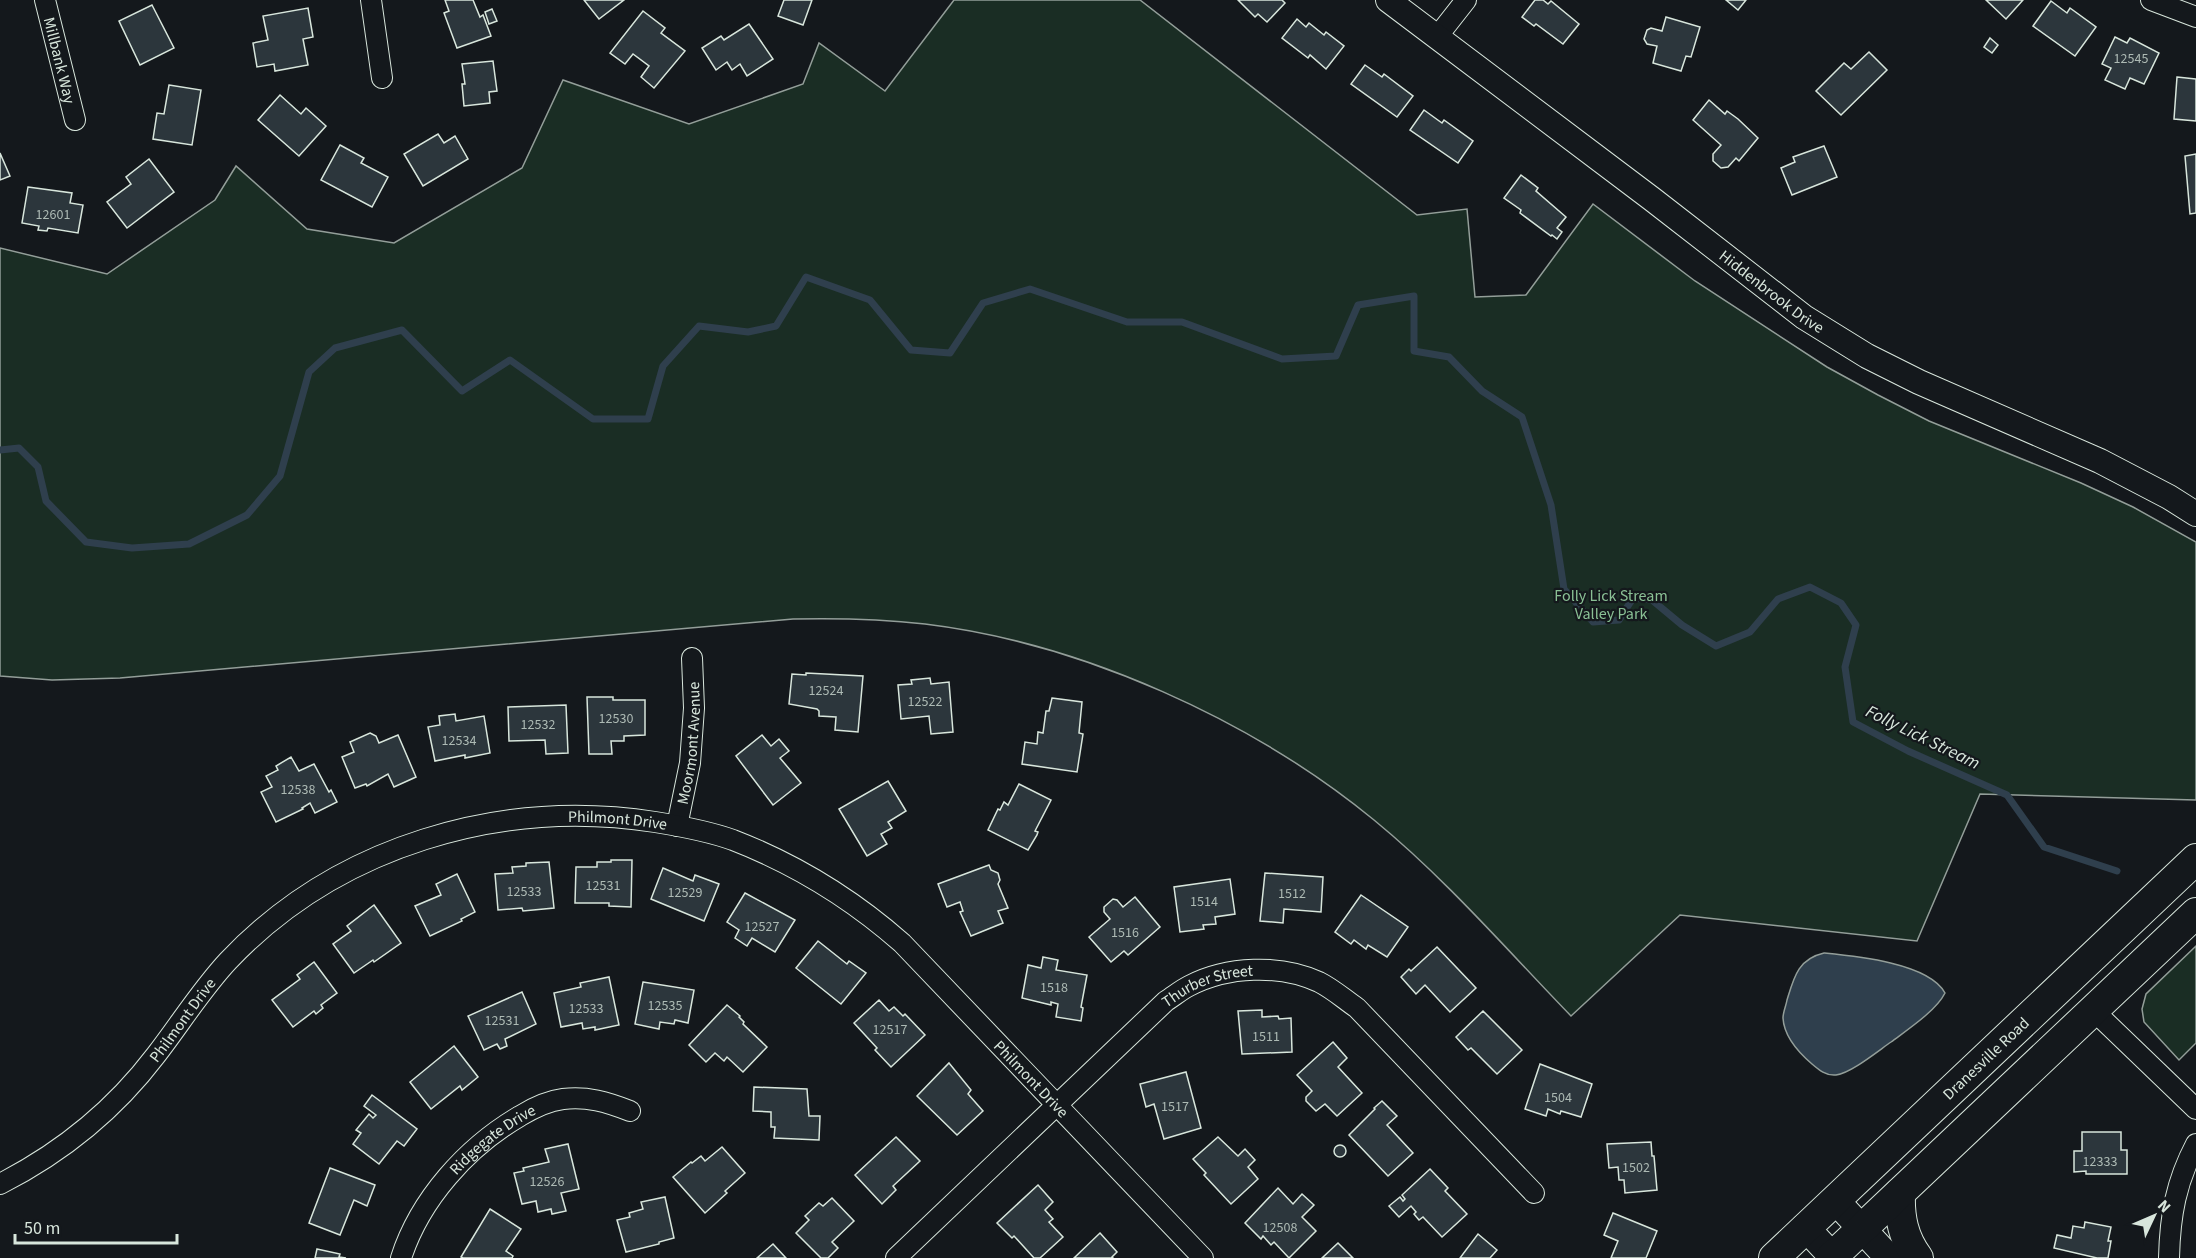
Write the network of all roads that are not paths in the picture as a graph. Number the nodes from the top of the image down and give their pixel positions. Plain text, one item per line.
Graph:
1 (45, 0) edge
2 (371, 0) edge
3 (1388, 0) edge
4 (1466, 0) edge
5 (2151, 0) edge
6 (2196, 17) edge
7 (1437, 37) junction
8 (382, 78) dead end
9 (75, 120) dead end
10 (2196, 514) edge
11 (692, 658) dead end
12 (678, 826) junction
13 (2196, 859) edge
14 (2196, 913) edge
15 (2094, 1011) junction
16 (1057, 1105) junction
17 (2196, 1109) edge
18 (630, 1111) dead end
19 (2196, 1144) edge
20 (0, 1184) edge
21 (1534, 1193) dead end
22 (1900, 1193) junction
23 (1834, 1200) junction
24 (1805, 1227) junction
25 (1862, 1228) junction
26 (400, 1258) edge
27 (896, 1258) edge
28 (1203, 1258) edge
29 (1774, 1258) edge
30 (1833, 1258) edge
31 (1889, 1258) edge
32 (1918, 1258) edge
33 (2169, 1258) edge

1 - 9 street, Millbank Way
2 - 8 street
3 - 7 street, Hiddenbrook Drive
4 - 7 street
5 - 6 street
7 - 10 street, Hiddenbrook Drive
11 - 12 street, Moormont Avenue
12 - 16 street, Philmont Drive
12 - 20 street, Philmont Drive
13 - 23 main road, Dranesville Road
14 - 15 main road
15 - 17 street
15 - 22 main road
16 - 21 street, Thurber Street
16 - 27 street, Thurber Street
16 - 28 street, Philmont Drive
18 - 26 street, Ridgegate Drive
19 - 33 street
22 - 25 main road
22 - 32 main road
23 - 24 main road, Dranesville Road
23 - 25 main road
24 - 29 main road, Dranesville Road
24 - 30 main road
25 - 30 main road
25 - 31 main road

